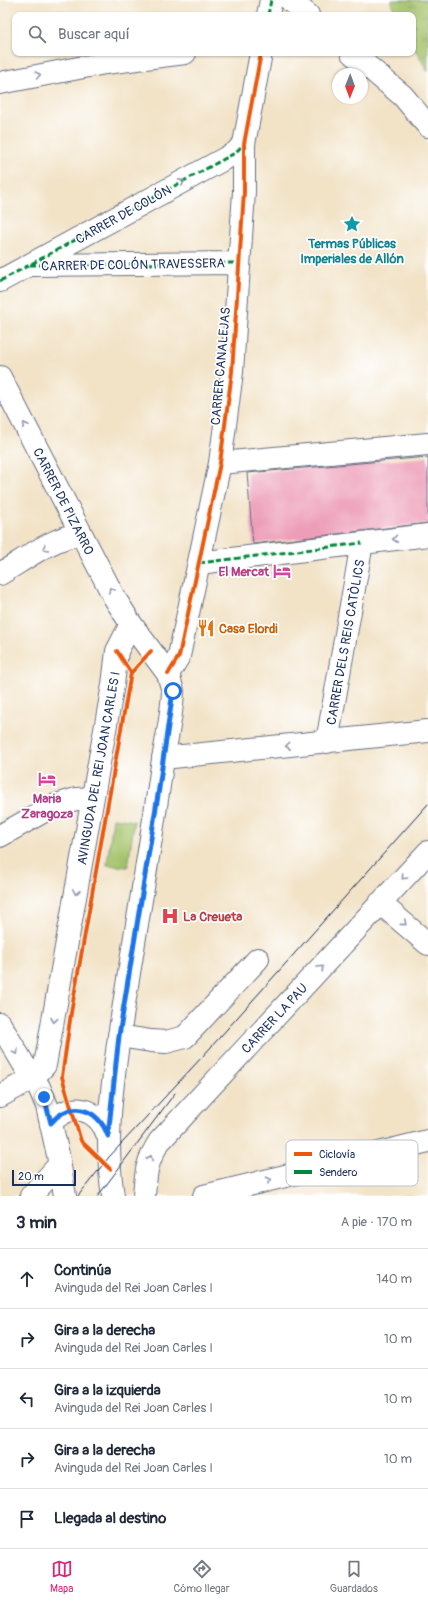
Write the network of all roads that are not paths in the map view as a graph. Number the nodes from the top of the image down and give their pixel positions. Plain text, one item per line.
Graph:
1 (271, 0) edge
2 (290, 0) edge
3 (269, 12) edge
4 (304, 12) edge
5 (161, 56) edge
6 (259, 56) edge
7 (356, 56) edge
8 (0, 83) edge
9 (428, 126) edge
10 (244, 144) junction
11 (238, 263) junction
12 (29, 265) junction
13 (0, 281) edge
14 (0, 377) edge
15 (428, 444) edge
16 (220, 463) junction
17 (81, 534) junction
18 (428, 535) edge
19 (362, 543) junction
20 (199, 563) junction
21 (0, 574) edge
22 (131, 624) junction
23 (168, 674) junction
24 (428, 731) edge
25 (327, 742) junction
26 (163, 758) junction
27 (93, 798) junction
28 (0, 836) edge
29 (428, 852) edge
30 (380, 903) junction
31 (428, 944) edge
32 (258, 959) dead end
33 (0, 1024) edge
34 (119, 1036) junction
35 (33, 1078) junction
36 (0, 1096) edge
37 (51, 1123) junction
38 (108, 1136) junction
39 (428, 1142) edge
40 (418, 1144) edge
41 (60, 1164) junction
42 (286, 1176) edge
43 (31, 1196) edge
44 (65, 1196) edge
45 (113, 1196) edge
46 (144, 1196) edge
47 (204, 1196) edge

1 - 3 street
2 - 4 street
8 -> 5 street
6 - 10 street, CARRER CANALEJAS
7 - 9 street
10 - 11 street, CARRER CANALEJAS
12 -> 10 street, CARRER DE COLÓN
11 - 12 street, CARRER DE COLÓN TRAVESSERA
11 - 16 street, CARRER CANALEJAS
12 - 13 street, CARRER DE COLÓN
17 -> 14 street, CARRER DE PIZARRO
15 - 16 street
16 - 20 street, CARRER CANALEJAS
17 -> 21 street
22 -> 17 street, CARRER DE PIZARRO
18 -> 19 street
19 - 20 street
19 - 25 street, CARRER DELS REIS CATÒLICS
20 - 23 street, CARRER CANALEJAS
22 - 23 street
22 - 27 street, AVINGUDA DEL REI JOAN CARLES I
23 - 26 street
24 - 25 street
25 -> 26 street
26 - 34 street
27 - 28 street
27 -> 35 street, AVINGUDA DEL REI JOAN CARLES I
29 -> 30 street, CARRER LA PAU
30 -> 31 street
46 -> 30 street, CARRER LA PAU
32 - 34 street
33 -> 35 street
34 - 38 street
35 - 36 street
35 - 37 street
37 - 38 street
37 - 41 street
38 - 45 street
40 -> 39 street
41 - 43 street
41 - 44 street
47 -> 42 street

